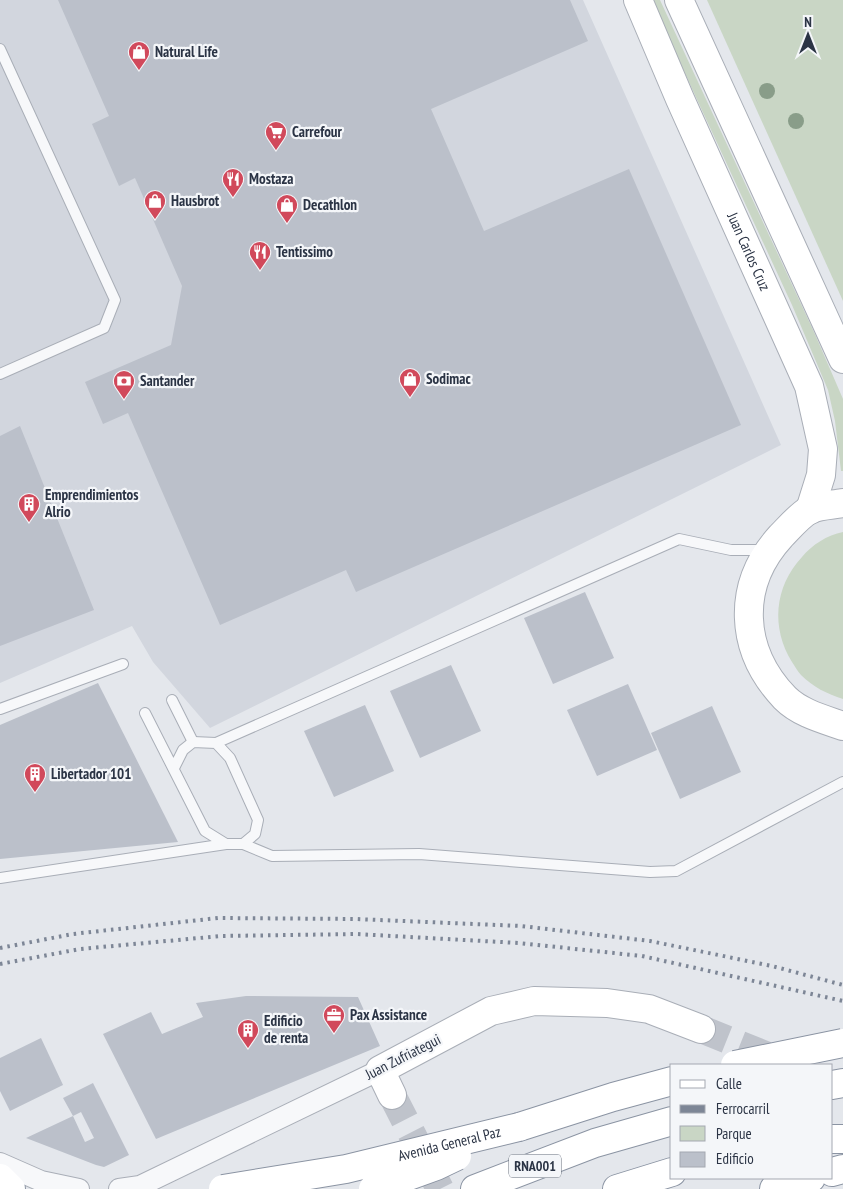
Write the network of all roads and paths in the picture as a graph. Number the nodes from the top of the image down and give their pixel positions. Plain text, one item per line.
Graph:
1 (638, 0) edge
2 (680, 0) edge
3 (0, 49) edge
4 (843, 359) edge
5 (0, 374) edge
6 (843, 503) edge
7 (810, 510) junction
8 (769, 550) junction
9 (122, 664) dead end
10 (172, 700) dead end
11 (0, 709) edge
12 (145, 713) dead end
13 (843, 726) edge
14 (193, 742) junction
15 (216, 743) junction
16 (174, 768) junction
17 (843, 782) edge
18 (226, 844) junction
19 (243, 844) junction
20 (0, 878) edge
21 (701, 1030) tunnel mouth
22 (843, 1043) edge
23 (740, 1064) edge
24 (380, 1070) junction
25 (670, 1082) edge
26 (392, 1095) tunnel mouth
27 (670, 1122) edge
28 (519, 1127) junction
29 (0, 1163) edge
30 (670, 1173) edge
31 (0, 1178) edge
32 (808, 1179) edge
33 (11, 1189) edge
34 (79, 1189) edge
35 (119, 1189) edge
36 (223, 1189) edge
37 (373, 1189) edge
38 (475, 1189) edge
39 (617, 1189) edge
40 (774, 1189) edge

1 - 7 main road, Juan Carlos Cruz
2 - 4 main road
3 - 5 lane
6 - 7 main road
7 - 8 main road
8 - 13 main road
8 - 15 lane
9 - 11 lane
10 - 14 lane
12 - 16 lane
14 - 15 lane
14 - 16 lane
15 - 19 lane
16 - 18 lane
17 - 19 lane
18 - 19 lane
18 - 20 lane
21 - 24 main road, Juan Zufriategui
22 - 23 main road, bridge
24 - 26 main road
24 - 35 street, Juan Zufriategui
25 - 28 main road, Avenida General Paz
27 - 38 main road, RNA001
28 - 36 main road, Avenida General Paz, bridge
28 - 37 main road, bridge
29 - 34 street
30 - 39 main road
31 - 33 main road
32 - 40 main road

